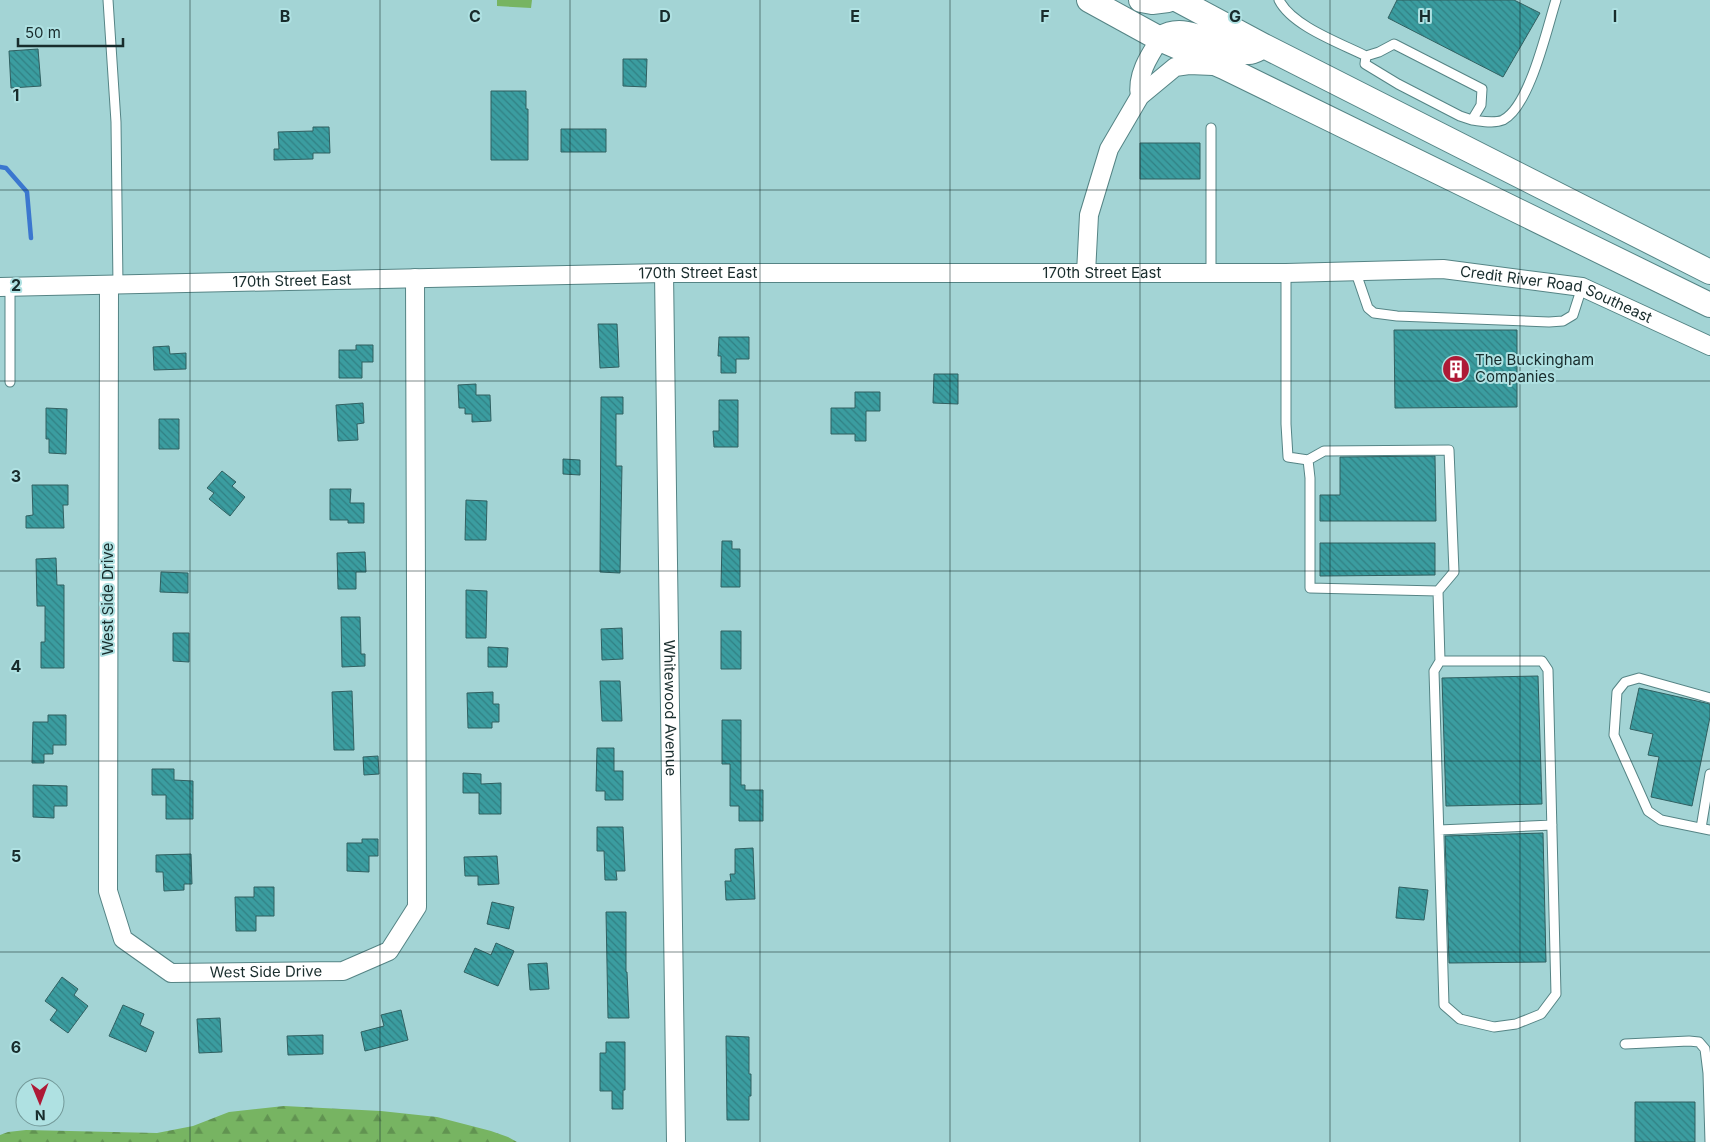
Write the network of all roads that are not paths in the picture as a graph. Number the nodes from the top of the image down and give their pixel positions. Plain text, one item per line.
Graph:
1 (108, 0) edge
2 (1089, 0) edge
3 (1141, 0) edge
4 (1168, 0) edge
5 (1178, 0) edge
6 (1279, 0) edge
7 (1556, 0) edge
8 (1160, 39) junction
9 (1264, 46) junction
10 (1366, 56) junction
11 (1224, 67) junction
12 (1140, 96) junction
13 (1472, 120) junction
14 (1211, 128) dead end
15 (1355, 270) junction
16 (1396, 270) joint
17 (1211, 272) junction
18 (1286, 272) junction
19 (1710, 272) edge
20 (664, 273) junction
21 (1086, 273) junction
22 (415, 278) junction
23 (113, 286) junction
24 (5, 287) edge
25 (1582, 287) junction
26 (1710, 305) edge
27 (1710, 346) edge
28 (10, 382) dead end
29 (1308, 460) junction
30 (1438, 590) junction
31 (1440, 661) junction
32 (1710, 698) edge
33 (1710, 774) edge
34 (1552, 826) junction
35 (1706, 829) edge
36 (1438, 830) junction
37 (1625, 1044) dead end
38 (676, 1142) edge
39 (1710, 1142) edge

1 - 23 lane
2 - 8 main road
3 - 4 main road
5 - 9 main road
6 - 10 lane
7 - 13 lane
8 - 9 main road
8 - 11 main road
8 - 12 street
9 - 19 main road
10 - 13 lane
10 - 13 lane
11 - 12 street
11 - 26 main road
12 - 21 street
14 - 17 lane
15 - 16 street, 170th Street East
15 - 18 street, 170th Street East
15 - 25 lane
16 - 25 street, Credit River Road Southeast
17 - 18 street, 170th Street East
17 - 21 street, 170th Street East
18 - 29 lane
20 - 21 street, 170th Street East
20 - 22 street, 170th Street East
20 - 38 street, Whitewood Avenue
22 - 23 street, 170th Street East
22 - 23 street, West Side Drive
23 - 24 street, 170th Street East
24 - 28 lane
25 - 27 street, Credit River Road Southeast
29 - 30 lane
29 - 30 lane
30 - 31 lane
31 - 34 lane
31 - 36 lane
32 - 35 lane
33 - 35 lane
34 - 36 lane
34 - 36 lane
37 - 39 lane

